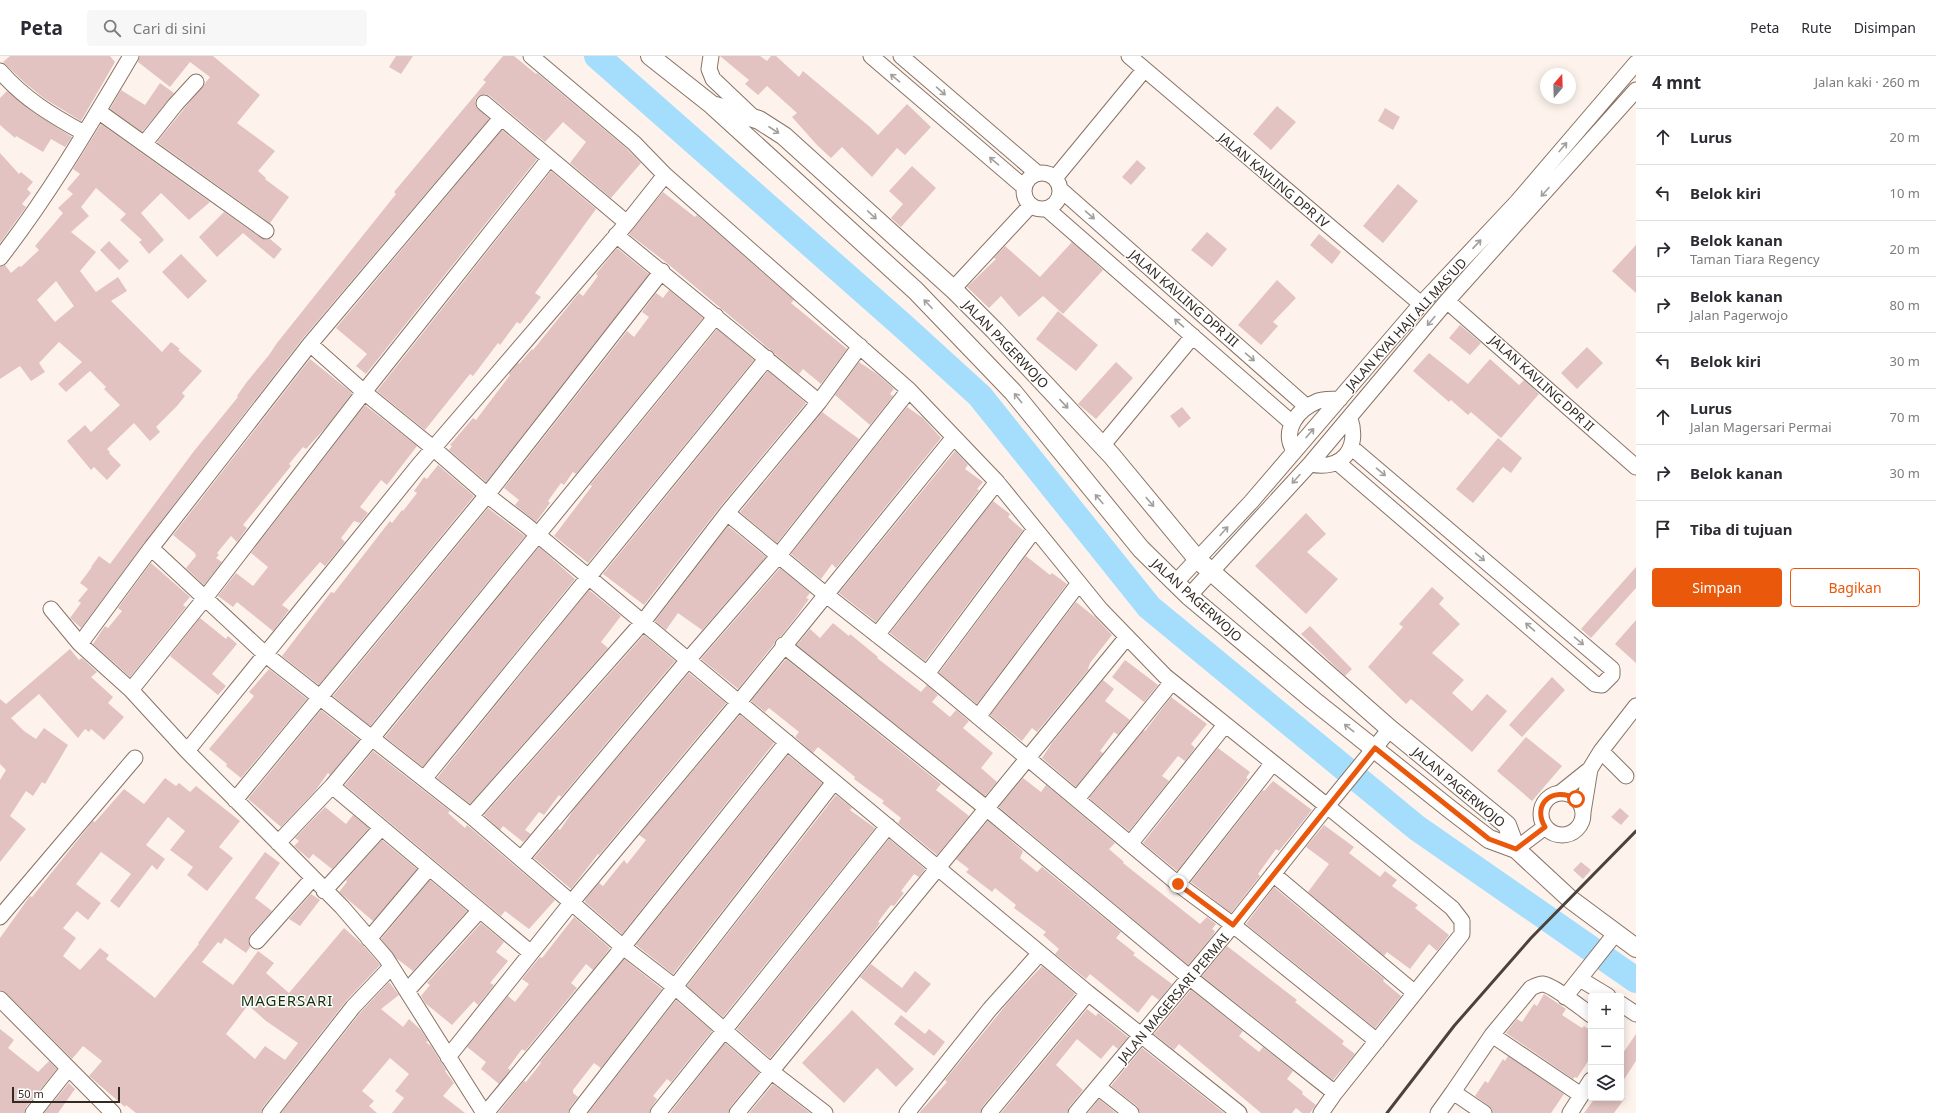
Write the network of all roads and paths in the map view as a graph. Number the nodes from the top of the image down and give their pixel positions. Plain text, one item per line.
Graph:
1 (131, 56) edge
2 (532, 56) edge
3 (650, 56) edge
4 (712, 56) edge
5 (870, 56) edge
6 (900, 56) edge
7 (1128, 56) edge
8 (1636, 63) edge
9 (1144, 70) junction
10 (0, 71) edge
11 (196, 82) dead end
12 (1636, 90) edge
13 (484, 103) dead end
14 (1600, 104) junction
15 (712, 105) junction
16 (98, 111) junction
17 (1612, 117) junction
18 (501, 118) junction
19 (754, 118) junction
20 (84, 134) junction
21 (144, 144) junction
22 (549, 159) junction
23 (1037, 173) junction
24 (665, 175) junction
25 (832, 177) junction
26 (1058, 184) junction
27 (1024, 186) junction
28 (815, 198) junction
29 (1031, 205) junction
30 (1047, 209) junction
31 (627, 223) junction
32 (266, 230) dead end
33 (616, 235) junction
34 (0, 258) edge
35 (662, 271) junction
36 (953, 289) junction
37 (1447, 301) junction
38 (1421, 304) junction
39 (716, 316) junction
40 (1193, 336) junction
41 (310, 344) junction
42 (860, 346) junction
43 (767, 358) junction
44 (909, 390) junction
45 (364, 392) junction
46 (1340, 399) junction
47 (819, 402) junction
48 (1307, 407) junction
49 (1350, 418) junction
50 (1292, 423) junction
51 (954, 437) junction
52 (1102, 446) junction
53 (1351, 447) junction
54 (433, 448) junction
55 (1294, 450) junction
56 (1337, 462) junction
57 (1310, 464) junction
58 (1636, 467) edge
59 (997, 482) junction
60 (487, 495) junction
61 (727, 513) junction
62 (1035, 529) junction
63 (538, 535) junction
64 (151, 548) junction
65 (779, 555) junction
66 (1204, 566) junction
67 (589, 577) junction
68 (1079, 583) junction
69 (1175, 583) junction
70 (826, 594) junction
71 (1189, 596) junction
72 (205, 598) junction
73 (51, 608) dead end
74 (643, 622) junction
75 (877, 635) junction
76 (1127, 637) junction
77 (80, 644) junction
78 (784, 645) junction
79 (266, 655) junction
80 (688, 660) junction
81 (927, 674) junction
82 (1172, 682) junction
83 (131, 690) junction
84 (320, 697) junction
85 (739, 702) junction
86 (1636, 706) edge
87 (978, 717) junction
88 (1225, 725) junction
89 (1390, 729) junction
90 (372, 738) junction
91 (788, 742) junction
92 (187, 751) junction
93 (1602, 751) junction
94 (1371, 752) junction
95 (135, 758) dead end
96 (1028, 758) junction
97 (1272, 764) junction
98 (1590, 769) junction
99 (1626, 776) dead end
100 (424, 779) junction
101 (834, 782) junction
102 (332, 786) junction
103 (1467, 792) junction
104 (1560, 793) junction
105 (1077, 799) junction
106 (236, 800) junction
107 (1327, 806) junction
108 (986, 808) junction
109 (1451, 810) junction
110 (1583, 812) junction
111 (471, 816) junction
112 (888, 826) junction
113 (1545, 827) junction
114 (381, 828) junction
115 (278, 843) junction
116 (1130, 844) junction
117 (1516, 849) junction
118 (521, 859) junction
119 (429, 868) junction
120 (939, 869) junction
121 (1273, 874) junction
122 (313, 878) junction
123 (1178, 884) junction
124 (324, 891) junction
125 (571, 903) junction
126 (480, 910) junction
127 (0, 917) edge
128 (1233, 925) junction
129 (1611, 938) junction
130 (369, 939) junction
131 (258, 941) dead end
132 (623, 947) junction
133 (1636, 948) edge
134 (531, 953) junction
135 (1040, 953) junction
136 (391, 967) junction
137 (1582, 976) junction
138 (1189, 977) junction
139 (674, 987) junction
140 (407, 991) junction
141 (1088, 993) junction
142 (1415, 993) junction
143 (1604, 993) edge
144 (1565, 997) junction
145 (0, 999) edge
146 (1624, 1006) edge
147 (1588, 1013) edge
148 (1636, 1014) edge
149 (725, 1030) junction
150 (1492, 1035) junction
151 (1141, 1036) junction
152 (1377, 1041) junction
153 (448, 1057) junction
154 (68, 1069) junction
155 (772, 1072) junction
156 (1588, 1084) edge
157 (1098, 1086) junction
158 (1453, 1092) junction
159 (1335, 1093) junction
160 (1581, 1095) junction
161 (34, 1113) edge
162 (113, 1113) edge
163 (270, 1113) edge
164 (485, 1113) edge
165 (577, 1113) edge
166 (658, 1113) edge
167 (737, 1113) edge
168 (825, 1113) edge
169 (907, 1113) edge
170 (989, 1113) edge
171 (1076, 1113) edge
172 (1132, 1113) edge
173 (1239, 1113) edge
174 (1321, 1113) edge
175 (1438, 1113) edge
176 (1484, 1113) edge
177 (1570, 1113) edge

1 - 16 street
2 - 24 street
3 - 15 main road, JALAN PAGERWOJO
4 - 19 street
27 -> 5 street
6 -> 23 street
7 - 9 street, JALAN KAVLING DPR IV
8 - 14 street, JALAN KYAI HAJI ALI MAS'UD
9 - 26 street
9 - 38 street, JALAN KAVLING DPR IV
10 - 20 street
11 - 21 street
12 - 17 street, JALAN KYAI HAJI ALI MAS'UD
13 - 18 street
14 - 17 street
38 -> 14 street, JALAN KYAI HAJI ALI MAS'UD
15 - 19 main road, JALAN PAGERWOJO
15 - 28 main road, JALAN PAGERWOJO
16 - 20 street
16 - 21 street
17 -> 37 street, JALAN KYAI HAJI ALI MAS'UD
18 - 22 street
18 - 41 street
19 -> 25 main road, JALAN PAGERWOJO
20 - 34 street
21 - 32 street
22 - 31 street
22 - 45 street
23 - 26 street
23 - 27 street
24 - 31 street
24 - 42 street
25 - 28 main road
25 -> 36 main road, JALAN PAGERWOJO
26 - 30 street
26 -> 48 street, JALAN KAVLING DPR III
27 - 29 street
69 -> 28 main road, JALAN PAGERWOJO
29 - 30 street
29 - 36 street
40 -> 30 street, JALAN KAVLING DPR III
31 - 33 street
33 - 35 street
33 - 54 street
35 - 39 street
35 - 60 street
36 -> 52 main road, JALAN PAGERWOJO
37 -> 49 street, JALAN KYAI HAJI ALI MAS'UD
37 - 58 street, JALAN KAVLING DPR II
38 - 46 street, JALAN KYAI HAJI ALI MAS'UD
39 - 43 street
39 - 63 street
40 - 50 street, JALAN KAVLING DPR III
40 - 52 street
41 - 45 street
41 - 64 street
42 - 44 street
42 - 47 street
43 - 47 street
43 - 67 street
44 - 51 street
44 - 65 street
45 - 54 street
45 - 72 street
46 - 48 street
55 -> 46 street, JALAN KYAI HAJI ALI MAS'UD
47 - 61 street
48 - 50 street
49 - 53 street
49 - 57 street, JALAN KYAI HAJI ALI MAS'UD
50 - 55 street
51 - 59 street
51 - 70 street
52 -> 66 main road, JALAN PAGERWOJO
53 - 56 street
53 -> 56 street
54 - 60 street
54 - 79 street
66 -> 55 street, JALAN KYAI HAJI ALI MAS'UD
56 - 57 street
57 -> 66 street, JALAN KYAI HAJI ALI MAS'UD
59 - 62 street
59 - 75 street
60 - 63 street
60 - 84 street
61 - 65 street
61 - 74 street
62 - 68 street
62 - 81 street
63 - 67 street
63 - 90 street
64 - 72 street
64 - 77 street
65 - 70 street
65 - 80 street
66 - 69 street, JALAN KYAI HAJI ALI MAS'UD
66 - 71 street, JALAN KYAI HAJI ALI MAS'UD
66 - 89 main road, JALAN PAGERWOJO
67 - 74 street
67 - 100 street
68 - 76 street
68 - 87 street
69 - 71 main road, JALAN PAGERWOJO
70 - 75 street
70 - 78 street
94 -> 71 main road, JALAN PAGERWOJO
72 - 79 street
72 - 83 street
73 - 77 street
74 - 80 street
74 - 111 street
75 - 81 street
76 - 82 street
76 - 96 street
77 - 83 street
78 - 85 street
78 - 108 street
79 - 84 street
79 - 92 street
80 - 85 street
80 - 118 street
81 - 87 street
82 - 88 street
82 - 105 street
83 - 92 street
84 - 90 street
84 - 106 street
85 - 91 street
85 - 125 street
86 - 93 street
87 - 96 street
88 - 97 street
88 - 116 street
89 - 94 street, JALAN MAGERSARI PERMAI
89 - 103 main road, JALAN PAGERWOJO
90 - 100 street
90 - 102 street
91 - 101 street
91 - 132 street
92 - 106 street
93 - 98 street
93 - 99 street
94 - 107 street, JALAN MAGERSARI PERMAI
94 - 109 main road, JALAN PAGERWOJO
95 - 127 street
96 - 105 street
96 - 108 street
97 - 107 street
97 - 123 street
98 - 104 street
98 - 110 street
100 - 111 street
101 - 112 street
101 - 139 street
102 - 114 street
102 - 115 street
103 - 109 main road
103 - 117 main road, JALAN PAGERWOJO
104 - 110 street
104 - 113 street
105 - 116 street
106 - 115 street
107 - 121 street, JALAN MAGERSARI PERMAI
107 - 142 street
108 - 120 street
108 - 138 street
109 - 117 main road, JALAN PAGERWOJO
110 - 113 street
111 - 118 street
112 - 120 street
112 - 149 street
113 - 117 street
114 - 119 street
114 - 124 street
115 - 122 street
116 - 123 street
117 - 129 main road
118 - 125 street
119 - 126 street
119 - 130 street
120 - 135 street
120 - 155 street
121 - 128 street, JALAN MAGERSARI PERMAI
121 - 142 street
122 - 124 street
122 - 131 street
123 - 128 street
124 - 130 street
125 - 132 street
125 - 134 street
126 - 134 street
126 - 140 street
128 - 138 street, JALAN MAGERSARI PERMAI
128 - 152 street
129 - 133 main road
129 - 137 street
130 - 136 street
132 - 139 street
132 - 164 street
134 - 153 street
135 - 141 street
135 - 169 street
136 - 140 street
136 - 163 street
137 - 143 street
137 - 144 street
138 - 151 street, JALAN MAGERSARI PERMAI
138 - 159 street
139 - 149 street
139 - 165 street
140 - 153 street
141 - 151 street
141 - 170 street
142 - 152 street
144 - 147 street
144 - 150 street
145 - 154 street
146 - 148 street
149 - 155 street
149 - 166 street
150 - 158 street
150 - 160 street
151 - 157 street, JALAN MAGERSARI PERMAI
151 - 173 street
152 - 159 street
153 - 164 street
154 - 161 street
154 - 162 street
155 - 167 street
155 - 168 street
156 - 160 street
157 - 171 street, JALAN MAGERSARI PERMAI
157 - 172 street
158 - 175 street
158 - 176 street
159 - 174 street
160 - 177 street

